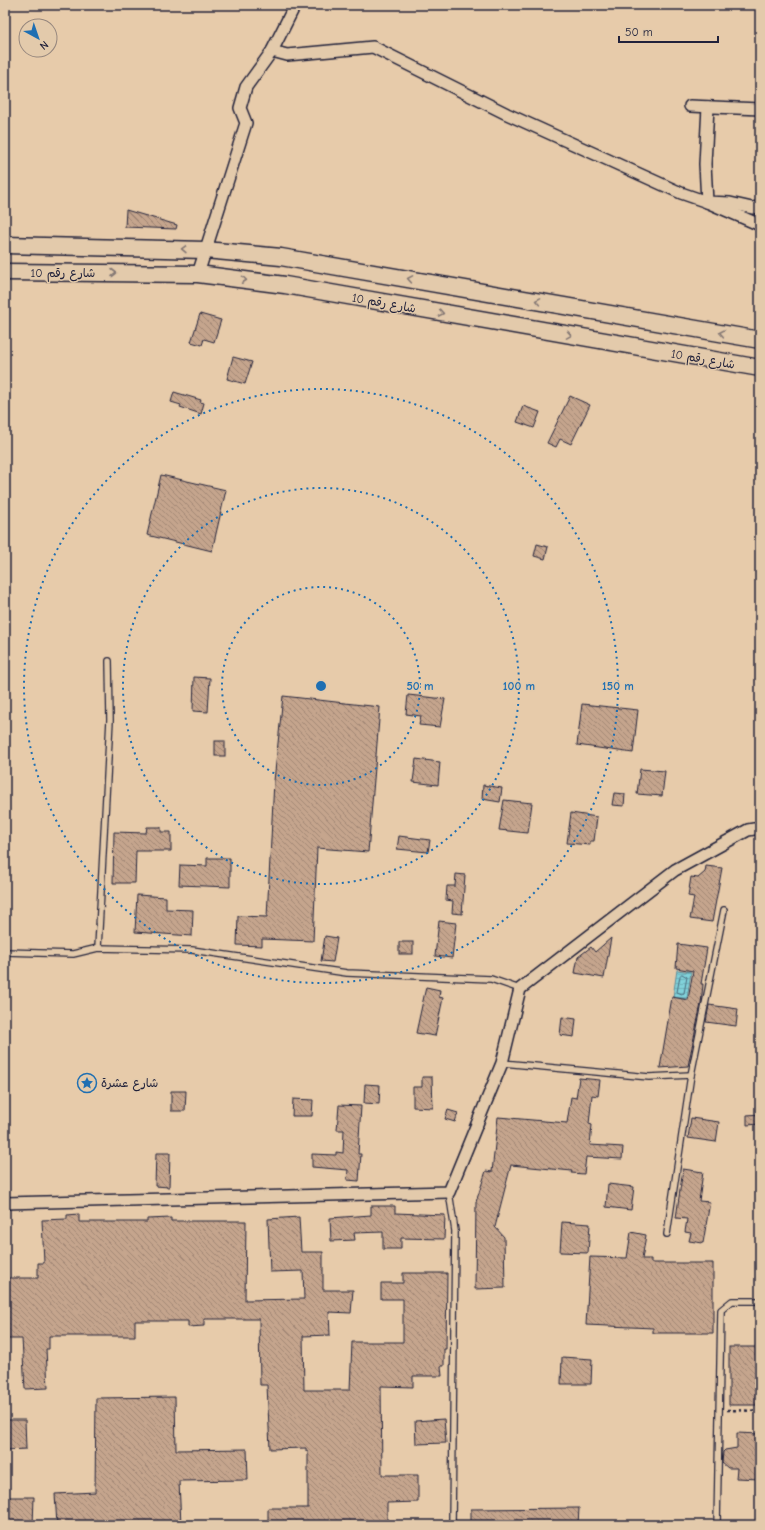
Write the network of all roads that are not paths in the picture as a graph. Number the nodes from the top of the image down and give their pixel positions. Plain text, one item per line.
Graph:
1 (295, 5) edge
2 (272, 51) junction
3 (690, 106) dead end
4 (708, 107) junction
5 (760, 108) edge
6 (707, 202) junction
7 (760, 207) edge
8 (760, 225) edge
9 (5, 245) edge
10 (205, 250) junction
11 (5, 272) edge
12 (198, 274) junction
13 (760, 340) edge
14 (760, 368) edge
15 (109, 661) dead end
16 (760, 828) edge
17 (724, 910) dead end
18 (98, 948) junction
19 (5, 952) edge
20 (520, 989) junction
21 (502, 1063) junction
22 (691, 1075) junction
23 (449, 1192) junction
24 (5, 1203) edge
25 (667, 1234) dead end
26 (760, 1301) edge
27 (452, 1525) edge
28 (717, 1525) edge

1 - 2 street
2 - 6 street
2 - 10 street
3 - 4 street
4 - 5 street
4 - 6 street
6 - 7 street
6 - 8 street
10 -> 9 main road
10 - 12 street
13 -> 10 main road
11 -> 12 main road, شارع رقم 10
12 -> 14 main road, شارع رقم 10
15 - 18 lane
16 - 20 street
17 - 22 lane
18 - 19 lane
18 - 20 lane
20 - 21 street
21 - 22 lane
21 - 23 street
22 - 25 lane
23 - 24 street
23 - 27 lane
26 - 28 lane

